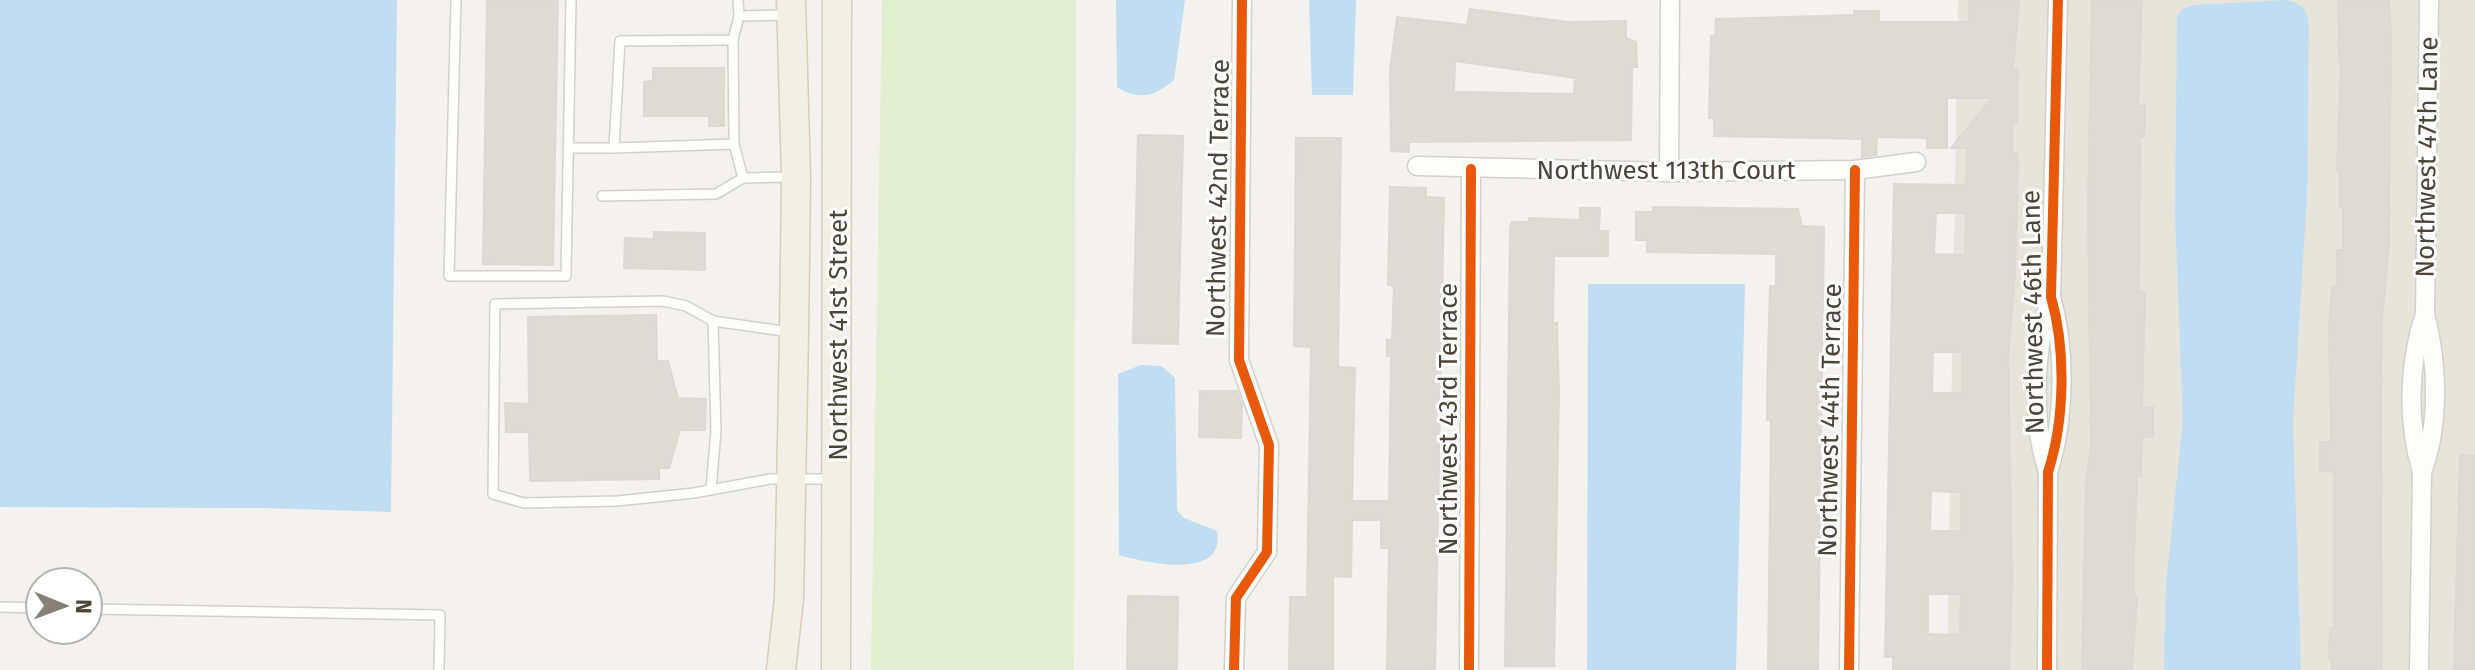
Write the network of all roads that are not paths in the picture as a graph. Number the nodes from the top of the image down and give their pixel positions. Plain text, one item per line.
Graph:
1 (456, 0) edge
2 (571, 0) edge
3 (738, 0) edge
4 (837, 0) edge
5 (1242, 0) edge
6 (1670, 0) edge
7 (2058, 0) edge
8 (2429, 0) edge
9 (791, 7) edge
10 (739, 16) junction
11 (733, 40) junction
12 (734, 144) junction
13 (571, 148) junction
14 (614, 148) junction
15 (1916, 162) dead end
16 (1417, 166) dead end
17 (1471, 169) junction
18 (1855, 170) junction
19 (1669, 172) junction
20 (796, 177) junction
21 (743, 178) junction
22 (602, 196) dead end
23 (838, 231) junction
24 (2425, 314) junction
25 (713, 321) junction
26 (794, 333) junction
27 (2414, 370) junction
28 (2433, 370) junction
29 (2413, 415) junction
30 (2433, 415) junction
31 (2422, 472) junction
32 (791, 479) junction
33 (839, 479) junction
34 (711, 489) junction
35 (789, 599) junction
36 (0, 607) edge
37 (24, 608) edge
38 (104, 609) edge
39 (439, 670) edge
40 (781, 670) edge
41 (798, 670) edge
42 (836, 670) edge
43 (1234, 670) edge
44 (1469, 670) edge
45 (1849, 670) edge
46 (2047, 670) edge
47 (2419, 670) edge

1 - 13 lane
2 - 13 lane
3 - 10 lane
4 - 23 main road, Northwest 41st Street
5 - 43 street, Northwest 42nd Terrace
6 - 19 street
7 - 46 street, Northwest 46th Lane
8 - 24 street, Northwest 47th Lane
9 - 10 lane
9 - 20 main road, Northwest 41st Street
10 - 11 lane
11 - 12 lane
11 - 14 lane
12 - 14 lane
12 - 21 lane
13 - 14 lane
15 - 18 street, Northwest 113th Court
16 - 17 street, Northwest 113th Court
17 - 19 street, Northwest 113th Court
17 - 44 street, Northwest 43rd Terrace
18 - 19 street, Northwest 113th Court
18 - 45 street, Northwest 44th Terrace
20 - 21 lane
20 - 23 main road
20 - 26 main road, Northwest 41st Street
21 - 22 lane
23 - 33 main road, Northwest 41st Street
24 - 27 street, Northwest 47th Lane
24 - 28 street, Northwest 47th Lane
25 - 26 lane
25 - 34 lane
25 - 34 lane
26 - 32 main road, Northwest 41st Street
27 - 28 street
27 - 29 street, Northwest 47th Lane
28 - 30 street, Northwest 47th Lane
29 - 30 street
29 - 31 street, Northwest 47th Lane
30 - 31 street, Northwest 47th Lane
31 - 47 street, Northwest 47th Lane
32 - 33 lane
32 - 34 lane
32 - 35 main road, Northwest 41st Street
33 - 42 main road, Northwest 41st Street
35 - 40 main road, Northwest 41st Street
35 - 41 main road, Northwest 41st Street
36 - 37 lane
38 - 39 lane

